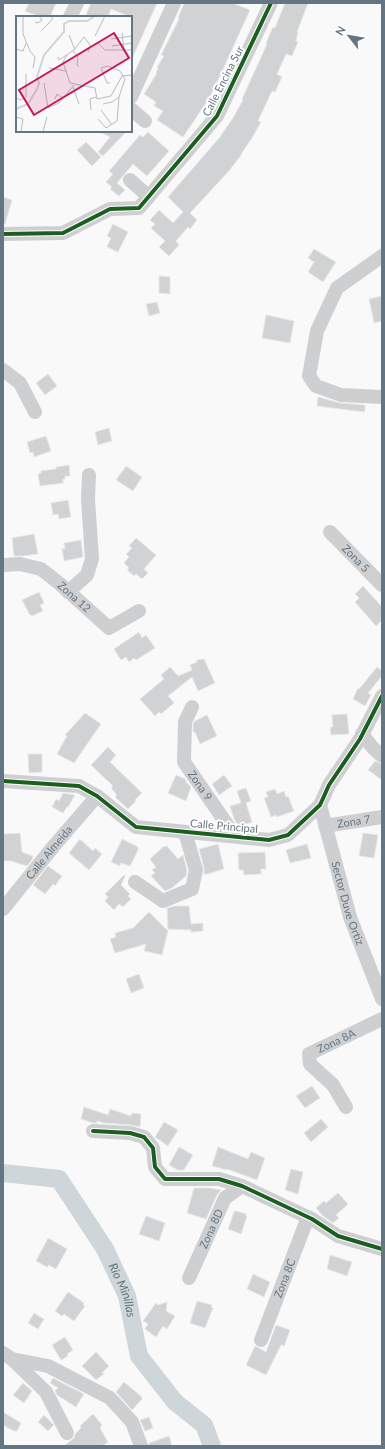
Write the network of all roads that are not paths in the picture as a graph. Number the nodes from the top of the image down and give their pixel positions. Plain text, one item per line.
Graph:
1 (77, 3) edge
2 (174, 3) edge
3 (271, 3) edge
4 (70, 16) edge
5 (132, 96) edge
6 (132, 110) edge
7 (145, 121) dead end
8 (130, 180) dead end
9 (149, 197) junction
10 (3, 234) edge
11 (382, 256) edge
12 (3, 370) edge
13 (382, 397) edge
14 (35, 412) dead end
15 (88, 475) dead end
16 (330, 532) dead end
17 (3, 565) edge
18 (382, 585) edge
19 (68, 592) junction
20 (139, 611) dead end
21 (382, 696) edge
22 (192, 707) dead end
23 (362, 734) junction
24 (382, 756) edge
25 (3, 781) edge
26 (97, 796) junction
27 (320, 805) junction
28 (382, 817) edge
29 (325, 826) junction
30 (185, 832) junction
31 (235, 836) junction
32 (135, 882) dead end
33 (3, 909) edge
34 (382, 999) edge
35 (382, 1019) edge
36 (346, 1107) dead end
37 (93, 1132) dead end
38 (242, 1186) junction
39 (308, 1217) junction
40 (382, 1248) edge
41 (189, 1278) dead end
42 (261, 1340) dead end
43 (7, 1356) edge
44 (67, 1433) dead end
45 (141, 1446) edge

1 - 4 street
2 - 5 street
3 - 9 street, Calle Encina Sur
6 - 7 street
8 - 9 street
9 - 10 street, Calle Encina Sur
11 - 13 street
12 - 14 street
15 - 19 street
16 - 18 street, Zona 5
17 - 19 street, Zona 12
19 - 20 street, Zona 12
21 - 23 street, Calle Principal
22 - 31 street, Zona 9
23 - 24 street
23 - 27 street, Calle Principal
25 - 26 street, Calle Principal
26 - 30 street, Calle Principal
26 - 33 street, Calle Almeida
27 - 29 street, Sector Duve Ortiz
27 - 31 street, Calle Principal
28 - 29 street, Zona 7
29 - 34 street, Sector Duve Ortiz
30 - 31 street, Calle Principal
30 - 32 street
35 - 36 street, Zona 8A
37 - 38 street
38 - 39 street
38 - 41 street, Zona 8D
39 - 40 street
39 - 42 street, Zona 8C
43 - 44 street
43 - 45 street

